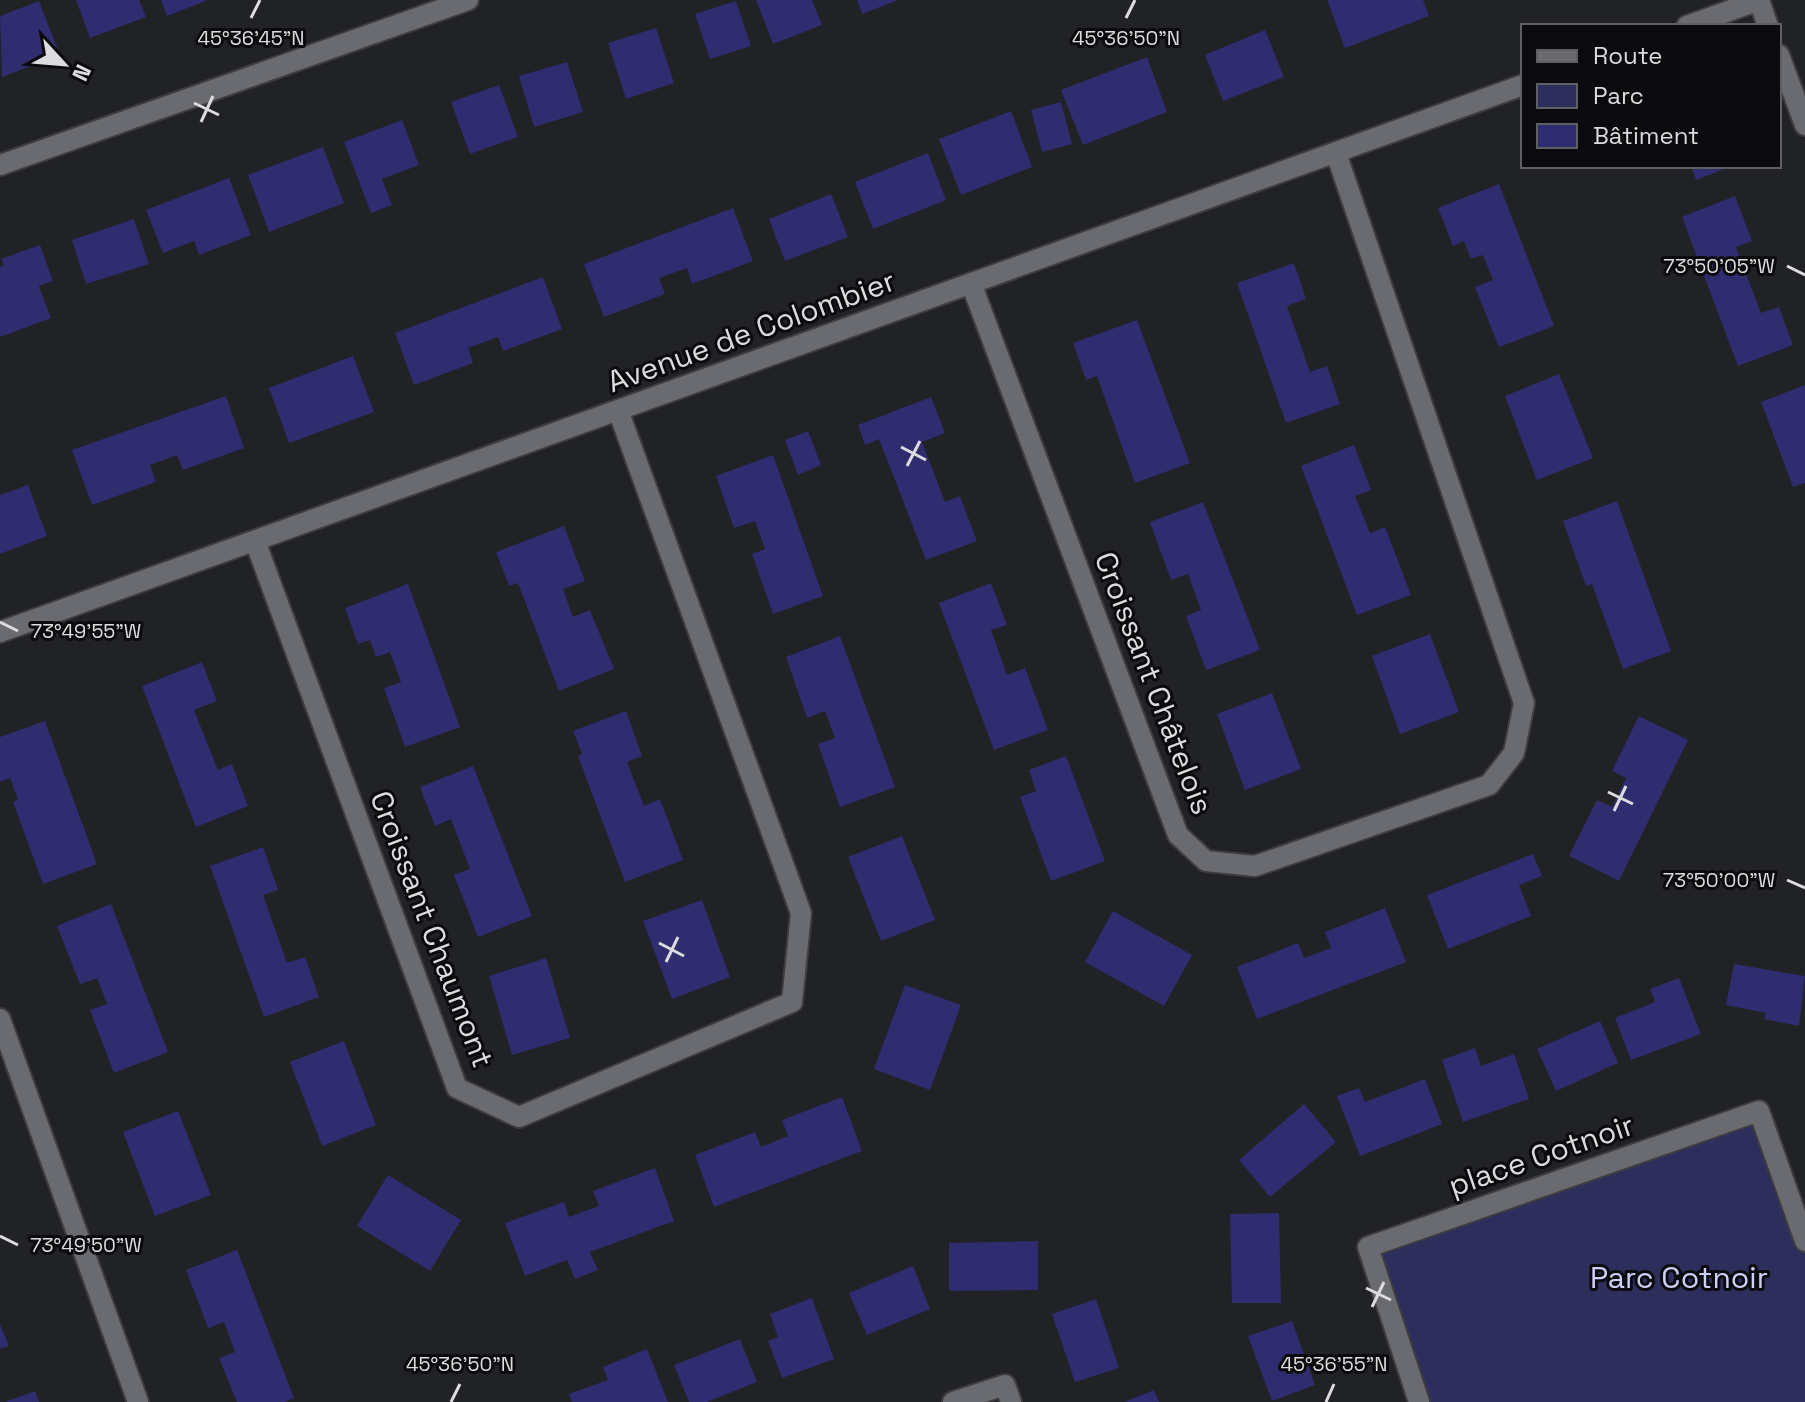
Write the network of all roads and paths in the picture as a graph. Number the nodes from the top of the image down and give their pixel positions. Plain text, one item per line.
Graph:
1 (1759, 0) edge
2 (464, 1) edge
3 (1693, 24) edge
4 (1767, 24) edge
5 (1781, 60) edge
6 (1521, 86) edge
7 (1805, 125) edge
8 (1336, 153) junction
9 (0, 165) edge
10 (971, 283) junction
11 (618, 410) junction
12 (255, 541) junction
13 (0, 632) edge
14 (0, 1019) edge
15 (1805, 1241) edge
16 (138, 1402) edge
17 (953, 1402) edge
18 (1011, 1402) edge
19 (1419, 1402) edge

1 - 3 street
1 - 4 street
2 - 9 street
5 - 7 street
6 - 8 street, Avenue de Colombier
8 - 10 street, Avenue de Colombier
8 - 10 street, Croissant Châtelois
10 - 11 street, Avenue de Colombier
11 - 12 street, Avenue de Colombier
11 - 12 street, Croissant Chaumont
12 - 13 street, Avenue de Colombier
14 - 16 street
15 - 19 street, place Cotnoir
17 - 18 street

